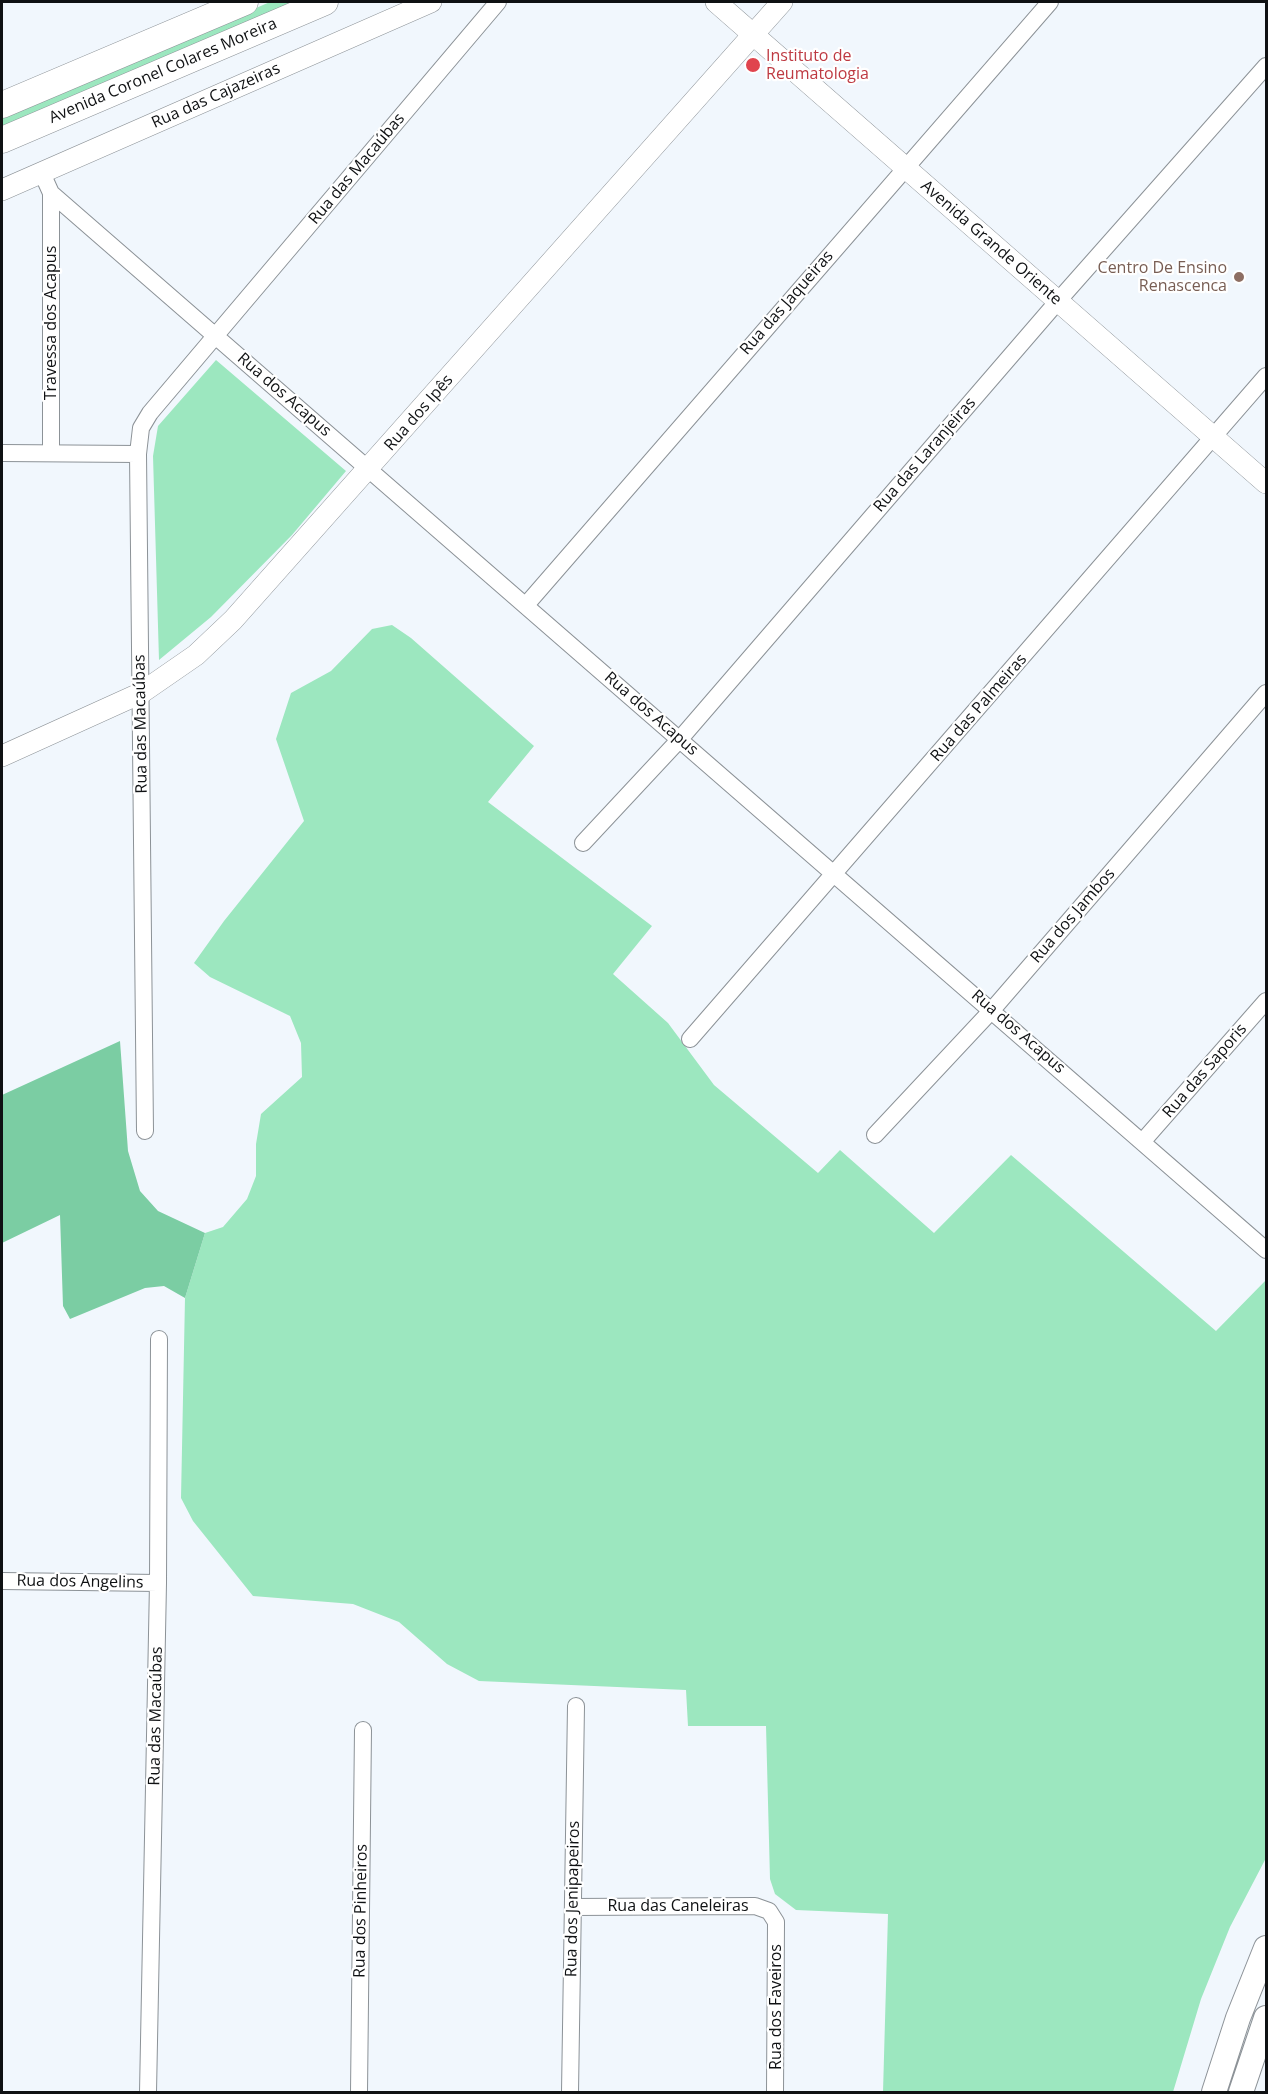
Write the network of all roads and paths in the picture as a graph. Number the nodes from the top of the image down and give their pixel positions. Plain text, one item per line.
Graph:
1 (245, 2) edge
2 (325, 2) edge
3 (430, 2) edge
4 (498, 2) edge
5 (716, 2) edge
6 (782, 2) edge
7 (1050, 2) edge
8 (753, 34) junction
9 (1266, 66) edge
10 (2, 105) edge
11 (2, 140) edge
12 (905, 167) junction
13 (42, 173) junction
14 (2, 190) edge
15 (51, 194) junction
16 (1058, 301) junction
17 (216, 336) junction
18 (1266, 376) edge
19 (1213, 436) junction
20 (2, 453) edge
21 (51, 453) junction
22 (138, 454) junction
23 (369, 470) junction
24 (1266, 483) edge
25 (526, 605) junction
26 (141, 693) junction
27 (1266, 693) edge
28 (680, 739) junction
29 (2, 756) edge
30 (583, 843) dead end
31 (835, 874) junction
32 (1266, 1001) edge
33 (992, 1010) junction
34 (690, 1039) dead end
35 (145, 1131) dead end
36 (875, 1135) dead end
37 (1143, 1141) junction
38 (1266, 1250) edge
39 (159, 1339) dead end
40 (2, 1581) edge
41 (158, 1583) junction
42 (576, 1706) dead end
43 (363, 1730) dead end
44 (573, 1906) junction
45 (776, 1922) joint
46 (1266, 1948) edge
47 (1266, 2018) edge
48 (148, 2092) edge
49 (359, 2092) edge
50 (570, 2092) edge
51 (775, 2092) edge
52 (1214, 2092) edge
53 (1241, 2092) edge

1 - 10 main road, Avenida Coronel Colares Moreira
2 - 11 main road, Avenida Coronel Colares Moreira
3 - 13 street, Rua das Cajazeiras
4 - 17 street, Rua das Macaúbas
5 - 8 street, Avenida Grande Oriente
6 - 8 street, Rua dos Ipês
7 - 12 street, Rua das Jaqueiras
8 - 12 street, Avenida Grande Oriente
8 - 23 street, Rua dos Ipês
9 - 16 street, Rua das Laranjeiras
12 - 16 street, Avenida Grande Oriente
12 - 25 street, Rua das Jaqueiras
13 - 14 street, Rua das Cajazeiras
13 - 15 street, Rua dos Acapus
15 - 17 street, Rua dos Acapus
15 - 21 street, Travessa dos Acapus
16 - 19 street, Avenida Grande Oriente
16 - 28 street, Rua das Laranjeiras
17 - 22 street, Rua das Macaúbas
17 - 23 street, Rua dos Acapus
18 - 19 street, Rua das Palmeiras
19 - 24 street, Avenida Grande Oriente
19 - 31 street, Rua das Palmeiras
20 - 21 street
21 - 22 street
22 - 26 street, Rua das Macaúbas
23 - 25 street, Rua dos Acapus
23 - 26 street, Rua dos Ipês
25 - 28 street, Rua dos Acapus
26 - 29 street, Rua dos Ipês
26 - 35 street, Rua das Macaúbas
27 - 33 street, Rua dos Jambos
28 - 30 street, Rua das Laranjeiras
28 - 31 street, Rua dos Acapus
31 - 33 street, Rua dos Acapus
31 - 34 street, Rua das Palmeiras
32 - 37 street, Rua das Saporis
33 - 36 street, Rua dos Jambos
33 - 37 street, Rua dos Acapus
37 - 38 street, Rua dos Acapus
39 - 41 street, Rua das Macaúbas
40 - 41 street, Rua dos Angelins
41 - 48 street, Rua das Macaúbas
42 - 44 street, Rua dos Jenipapeiros
43 - 49 street, Rua dos Pinheiros
44 - 45 street, Rua das Caneleiras
44 - 50 street, Rua dos Jenipapeiros
45 - 51 street, Rua dos Faveiros
46 - 52 main road
47 - 53 main road

